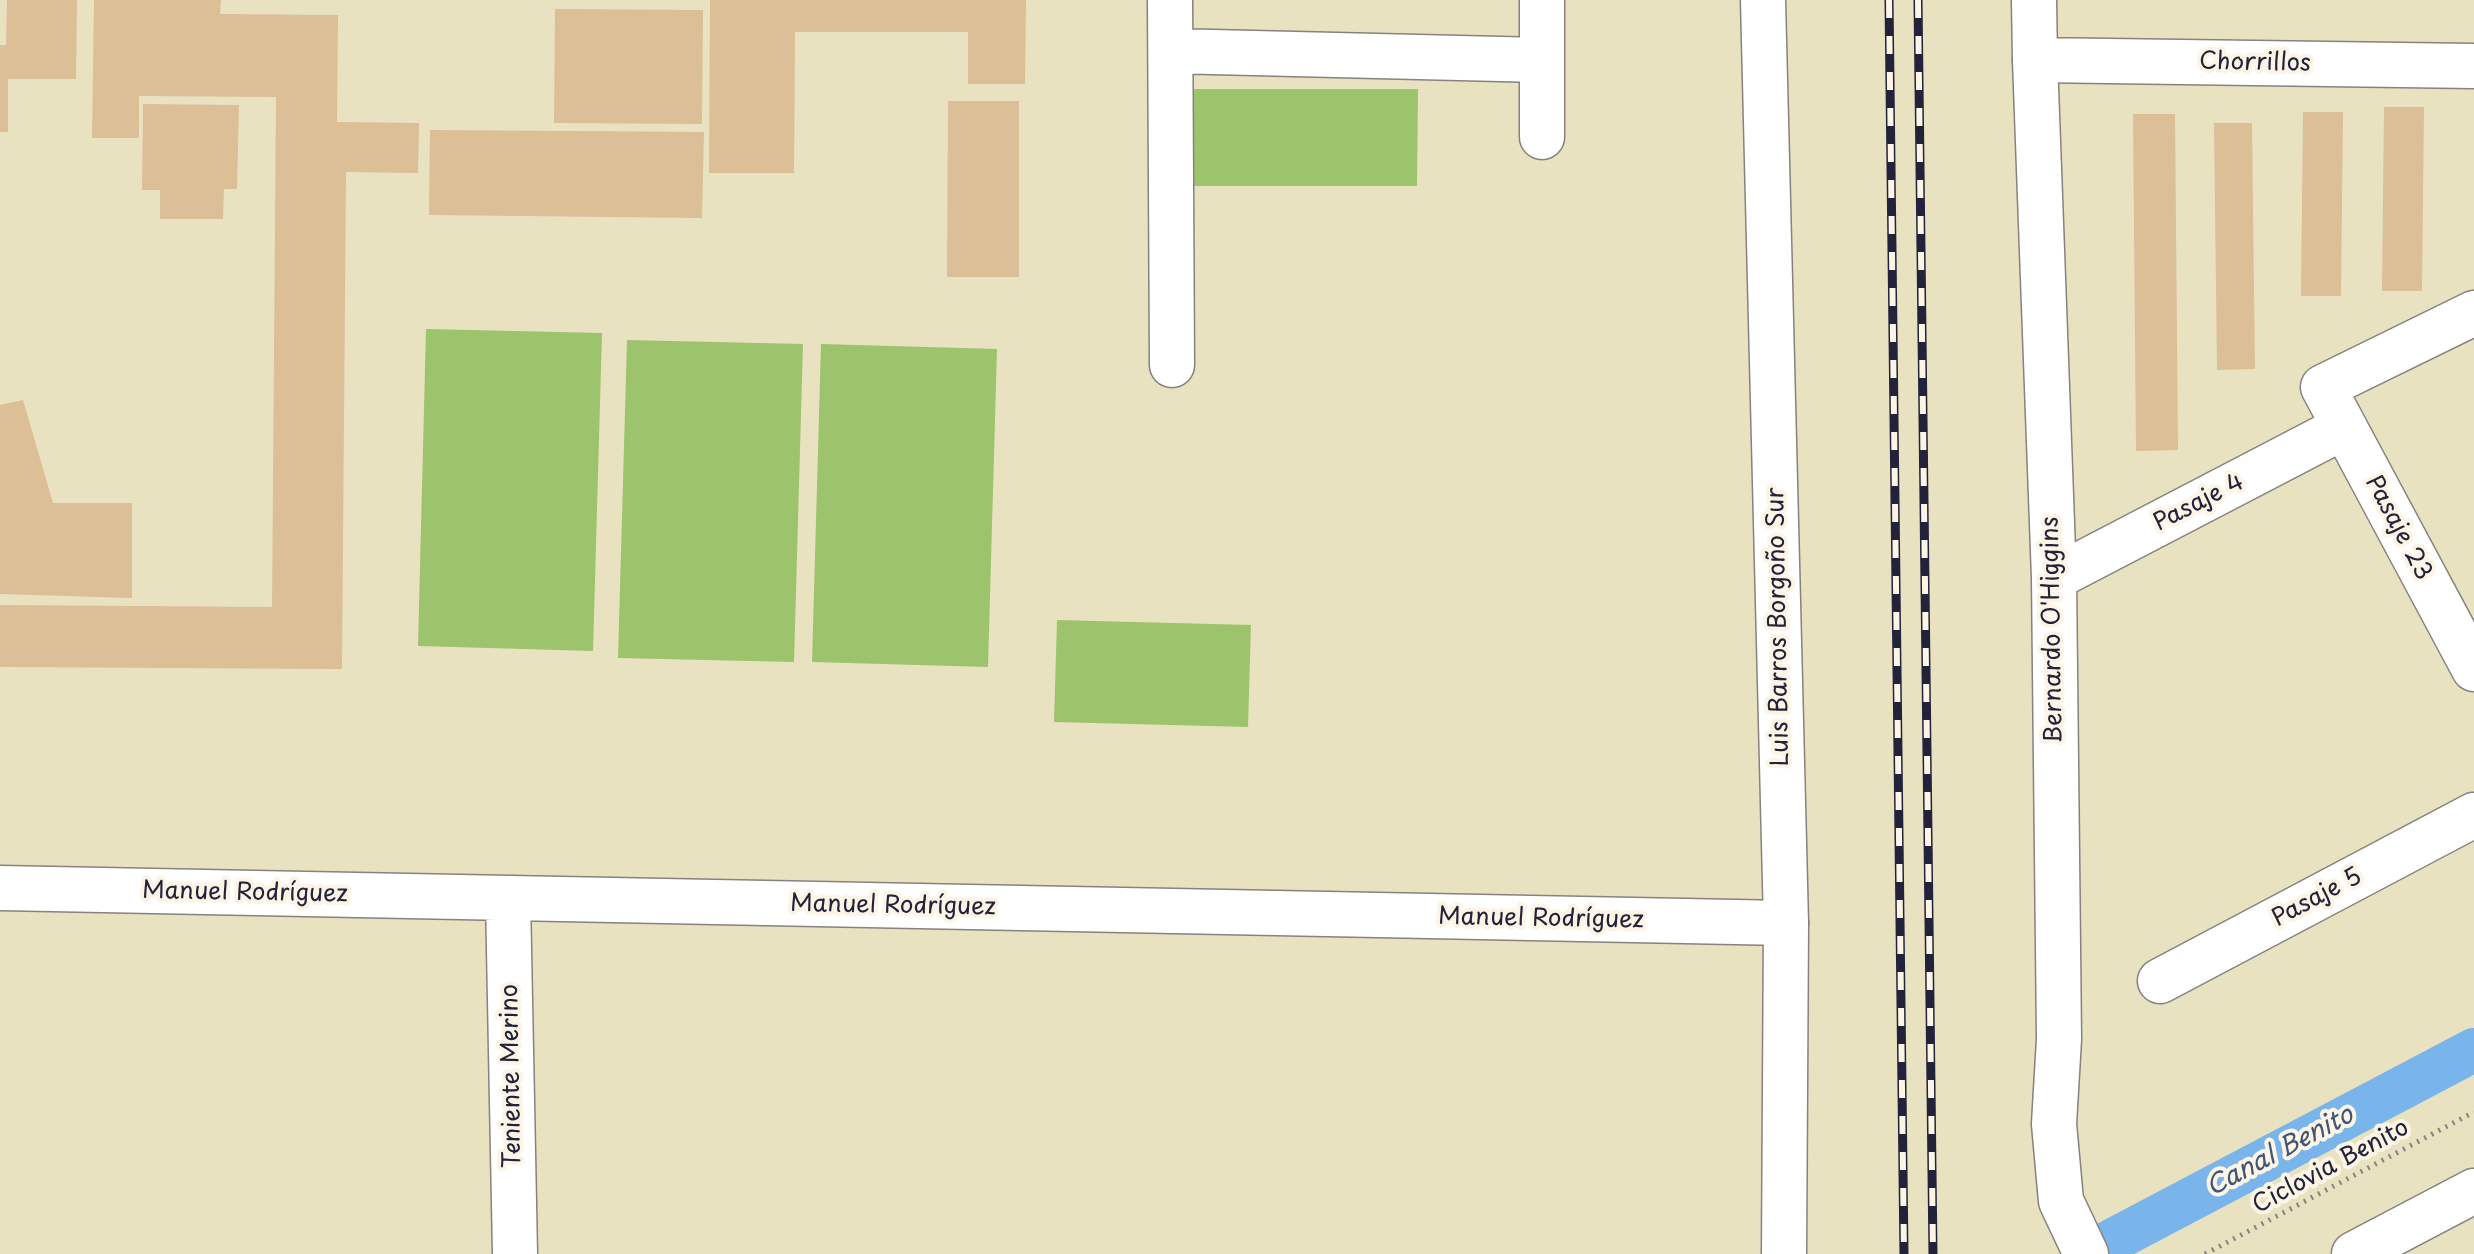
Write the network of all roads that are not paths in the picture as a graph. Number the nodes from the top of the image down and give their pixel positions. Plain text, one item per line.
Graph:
1 (1170, 0) edge
2 (1542, 0) edge
3 (1763, 0) edge
4 (2034, 0) edge
5 (1171, 51) junction
6 (1542, 60) junction
7 (2035, 60) junction
8 (2474, 66) edge
9 (1542, 137) dead end
10 (2474, 313) edge
11 (1172, 365) dead end
12 (2344, 427) junction
13 (2054, 578) junction
14 (2474, 669) edge
15 (2474, 815) edge
16 (0, 888) edge
17 (508, 898) junction
18 (1786, 923) junction
19 (2160, 981) dead end
20 (2474, 1191) edge
21 (515, 1254) edge
22 (1784, 1254) edge
23 (2086, 1254) edge
24 (2354, 1254) edge

1 - 5 street
2 - 6 street
3 - 18 street, Luis Barros Borgoño Sur
4 - 7 street, Bernardo O'Higgins
5 - 6 street
5 - 11 street
6 - 9 street
7 - 8 street, Chorrillos
7 - 13 street, Bernardo O'Higgins
10 - 12 street, Pasaje 23
12 - 13 street, Pasaje 4
12 - 14 street, Pasaje 23
13 - 23 street, Bernardo O'Higgins
15 - 19 street, Pasaje 5
16 - 17 street, Manuel Rodríguez
17 - 18 street, Manuel Rodríguez
17 - 21 street, Teniente Merino
18 - 22 street, Luis Barros Borgoño Sur
20 - 24 street

